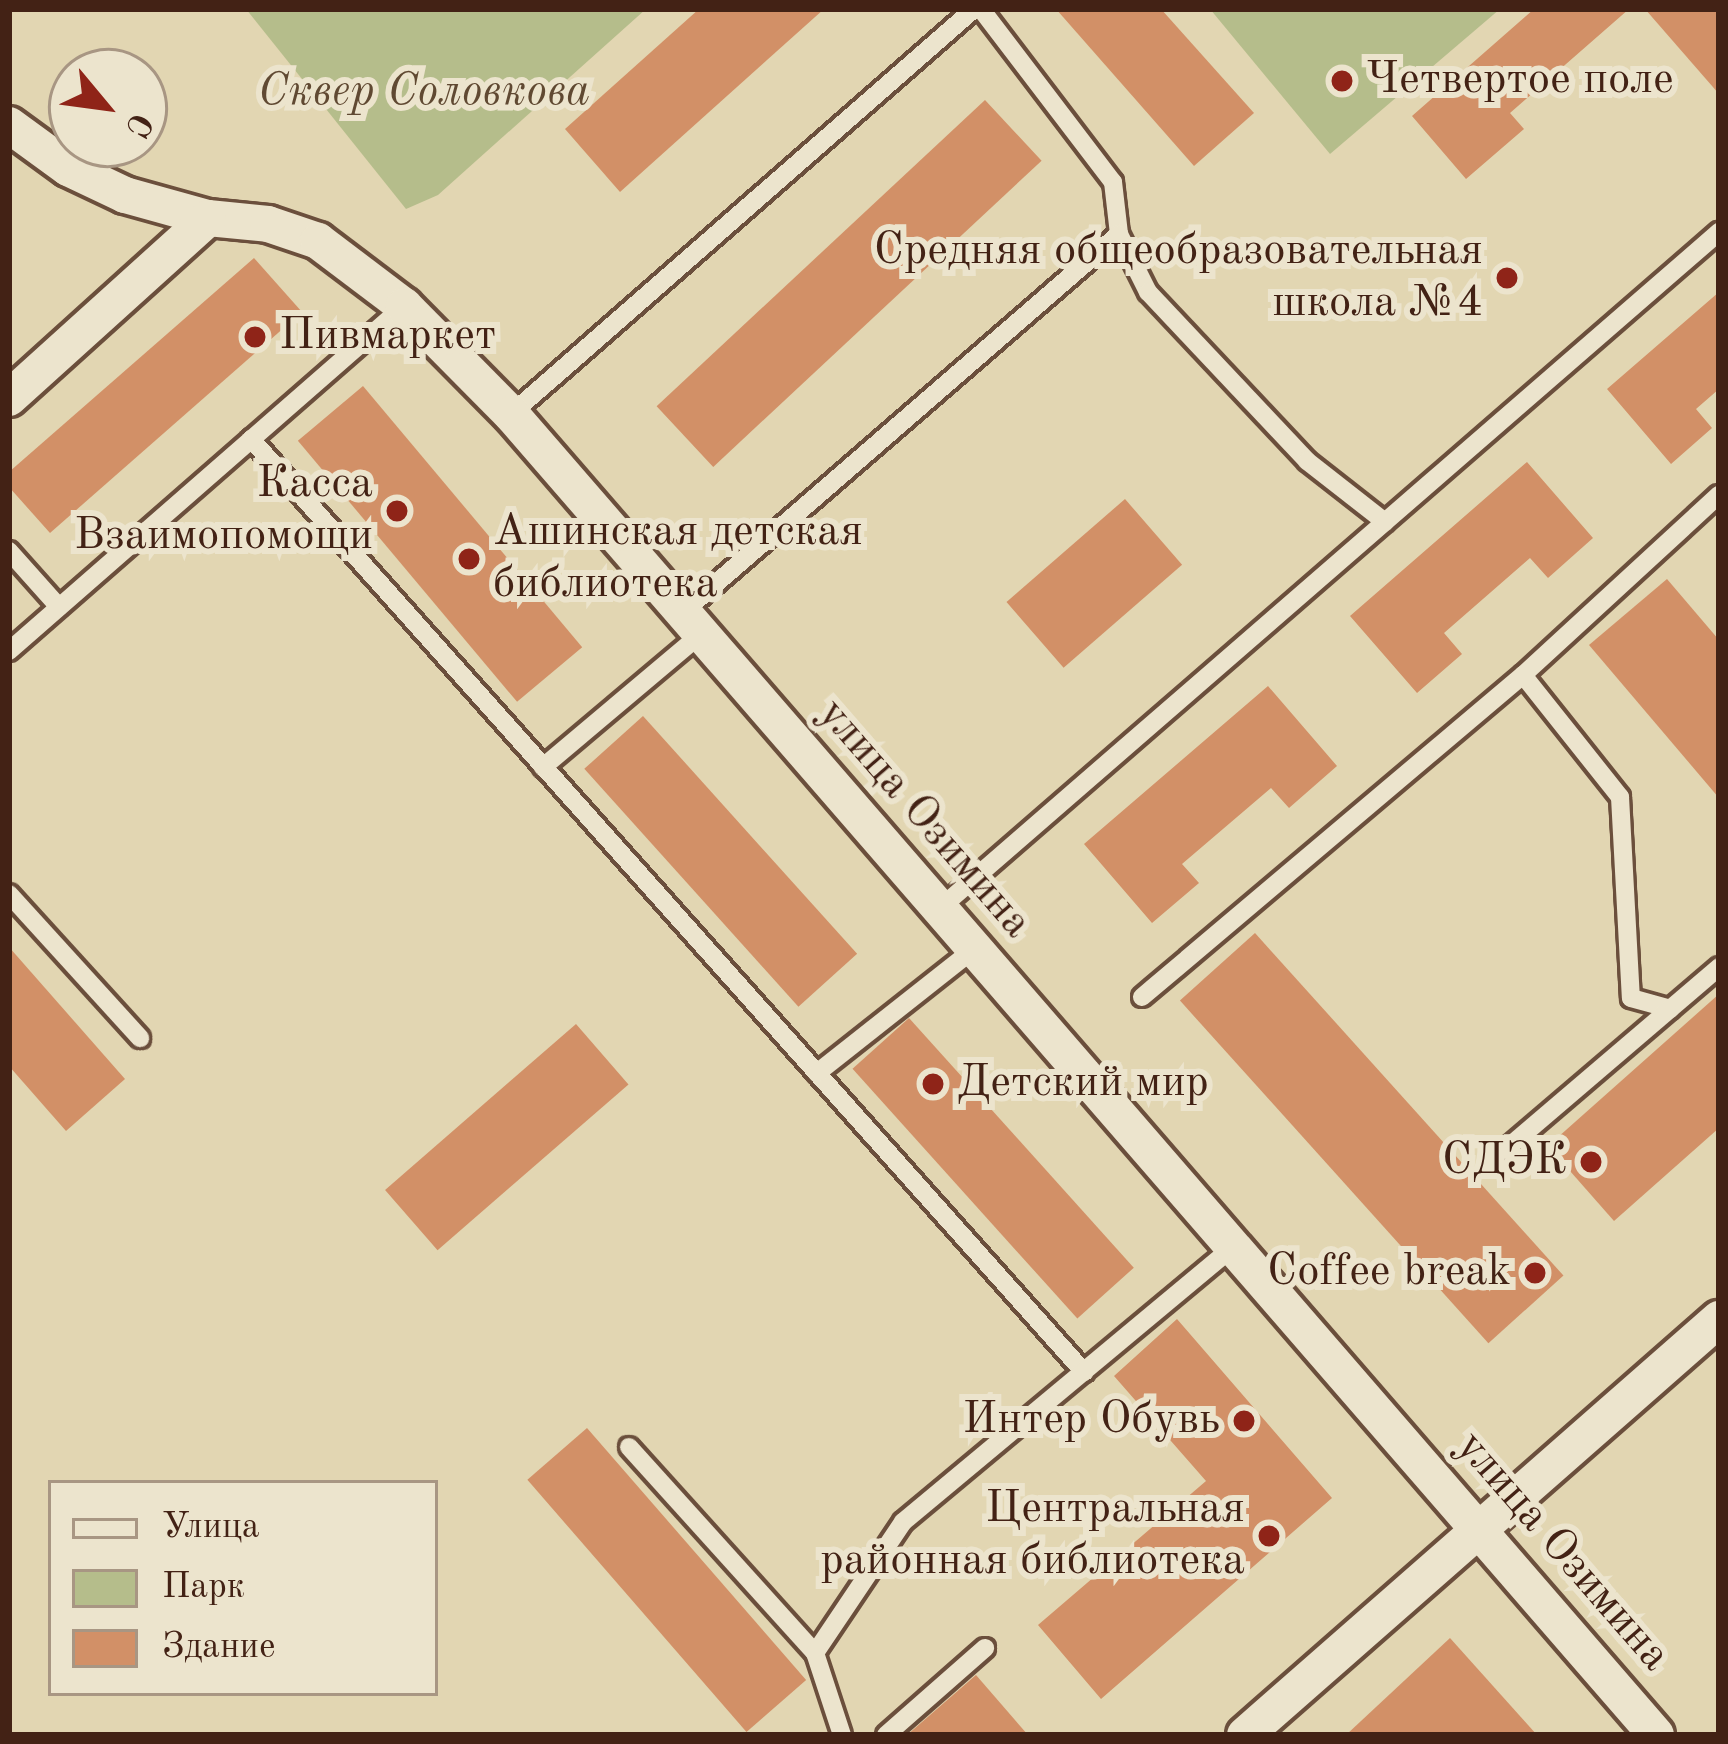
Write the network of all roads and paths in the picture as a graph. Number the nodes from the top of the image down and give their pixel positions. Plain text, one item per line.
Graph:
1 (977, 9) edge
2 (9, 124) edge
3 (208, 218) junction
4 (1719, 232) edge
5 (1119, 235) junction
6 (404, 306) junction
7 (9, 398) edge
8 (512, 414) junction
9 (250, 440) junction
10 (1719, 495) edge
11 (1385, 522) junction
12 (9, 551) edge
13 (59, 607) junction
14 (692, 623) junction
15 (9, 651) edge
16 (1523, 675) junction
17 (543, 767) junction
18 (9, 894) edge
19 (939, 909) junction
20 (974, 950) junction
21 (1719, 967) edge
22 (1142, 997) dead end
23 (1671, 1009) junction
24 (140, 1038) dead end
25 (817, 1073) junction
26 (1505, 1150) dead end
27 (1233, 1247) junction
28 (1719, 1319) edge
29 (1084, 1372) junction
30 (629, 1447) dead end
31 (1478, 1526) junction
32 (986, 1648) dead end
33 (814, 1653) junction
34 (842, 1735) edge
35 (886, 1735) edge
36 (1245, 1735) edge
37 (1656, 1735) edge

1 - 5 lane
1 - 8 lane
2 - 3 street, улица Озимина
3 - 6 street, улица Озимина
3 - 7 street
4 - 11 lane
5 - 11 lane
5 - 14 lane
6 - 8 street, улица Озимина
6 - 9 lane
8 - 14 street, улица Озимина
9 - 13 lane
9 - 17 lane
10 - 16 lane
11 - 19 lane
12 - 13 lane
13 - 15 lane
14 - 17 lane
14 - 19 street, улица Озимина
16 - 22 lane
16 - 23 lane
17 - 25 lane
18 - 24 lane
19 - 20 street, улица Озимина
20 - 25 lane
20 - 27 street, улица Озимина
21 - 23 lane
23 - 26 lane
25 - 29 lane
27 - 29 lane
27 - 31 street, улица Озимина
28 - 31 street
29 - 33 lane
30 - 33 lane
31 - 36 street
31 - 37 street, улица Озимина
32 - 35 lane
33 - 34 lane

